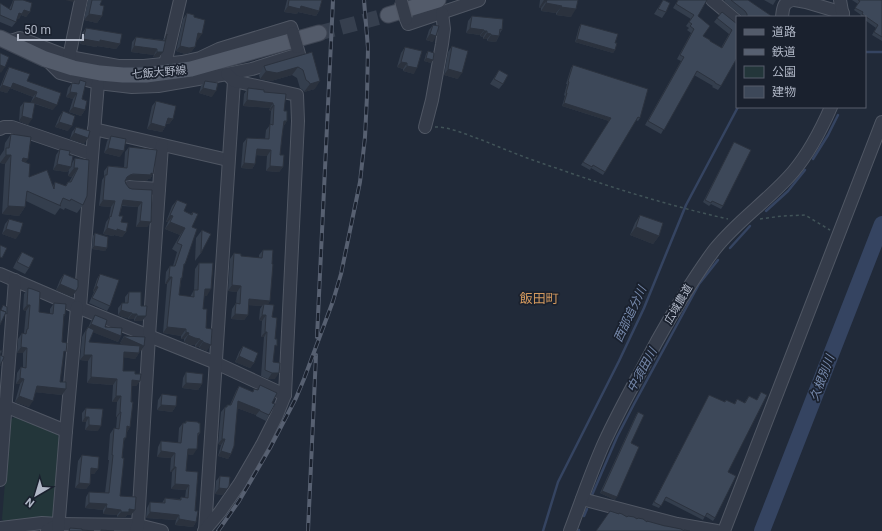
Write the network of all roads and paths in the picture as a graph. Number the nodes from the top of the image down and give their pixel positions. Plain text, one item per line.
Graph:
1 (81, 0) edge
2 (180, 0) edge
3 (401, 0) edge
4 (479, 0) edge
5 (712, 0) edge
6 (794, 0) edge
7 (840, 0) edge
8 (440, 7) edge
9 (388, 15) tunnel mouth
10 (843, 15) edge
11 (782, 16) edge
12 (736, 20) edge
13 (319, 32) tunnel mouth
14 (4, 40) edge
15 (69, 57) junction
16 (45, 59) junction
17 (165, 64) junction
18 (231, 78) junction
19 (98, 83) junction
20 (831, 108) edge
21 (882, 122) edge
22 (425, 127) joint
23 (0, 129) edge
24 (94, 129) junction
25 (162, 145) junction
26 (91, 154) junction
27 (228, 160) junction
28 (128, 187) edge
29 (159, 189) junction
30 (743, 219) junction
31 (838, 236) junction
32 (0, 274) edge
33 (15, 280) junction
34 (78, 307) junction
35 (148, 336) junction
36 (5, 342) edge
37 (216, 363) junction
38 (285, 395) junction
39 (3, 405) edge
40 (66, 431) junction
41 (0, 480) edge
42 (582, 499) junction
43 (59, 527) edge
44 (0, 528) edge
45 (137, 528) edge
46 (205, 530) edge
47 (47, 531) edge
48 (162, 531) edge
49 (570, 531) edge
50 (718, 531) edge
51 (724, 531) edge

1 - 15 street
2 - 17 street
3 - 8 street, bridge
4 - 8 street
5 - 12 street
6 - 10 street
6 - 11 street
7 - 10 street
8 - 9 main road
8 - 22 street
13 - 16 main road, 七飯大野線
14 - 15 street
14 - 16 main road, 七飯大野線
15 - 17 street
16 - 19 street
17 - 18 street, bridge
18 - 19 street
18 - 27 street
18 - 38 street
19 - 24 street
20 - 30 street, 広域農道
21 - 31 street
22 - 30 path
23 - 26 street
24 - 25 street
24 - 26 street
25 - 27 street
25 - 29 street
26 - 34 street
27 - 37 street
28 - 29 street
29 - 35 street
30 - 31 path
30 - 42 street, 広域農道
31 - 51 street
32 - 33 street
33 - 34 street
33 - 36 street
34 - 35 street
34 - 40 street
35 - 37 street
35 - 45 street
36 - 39 street
37 - 38 street
37 - 46 street
38 - 46 street
39 - 40 street
39 - 41 street
40 - 43 street
42 - 49 street, 広域農道
42 - 50 street
43 - 44 street
43 - 45 street
43 - 47 street
45 - 48 street

